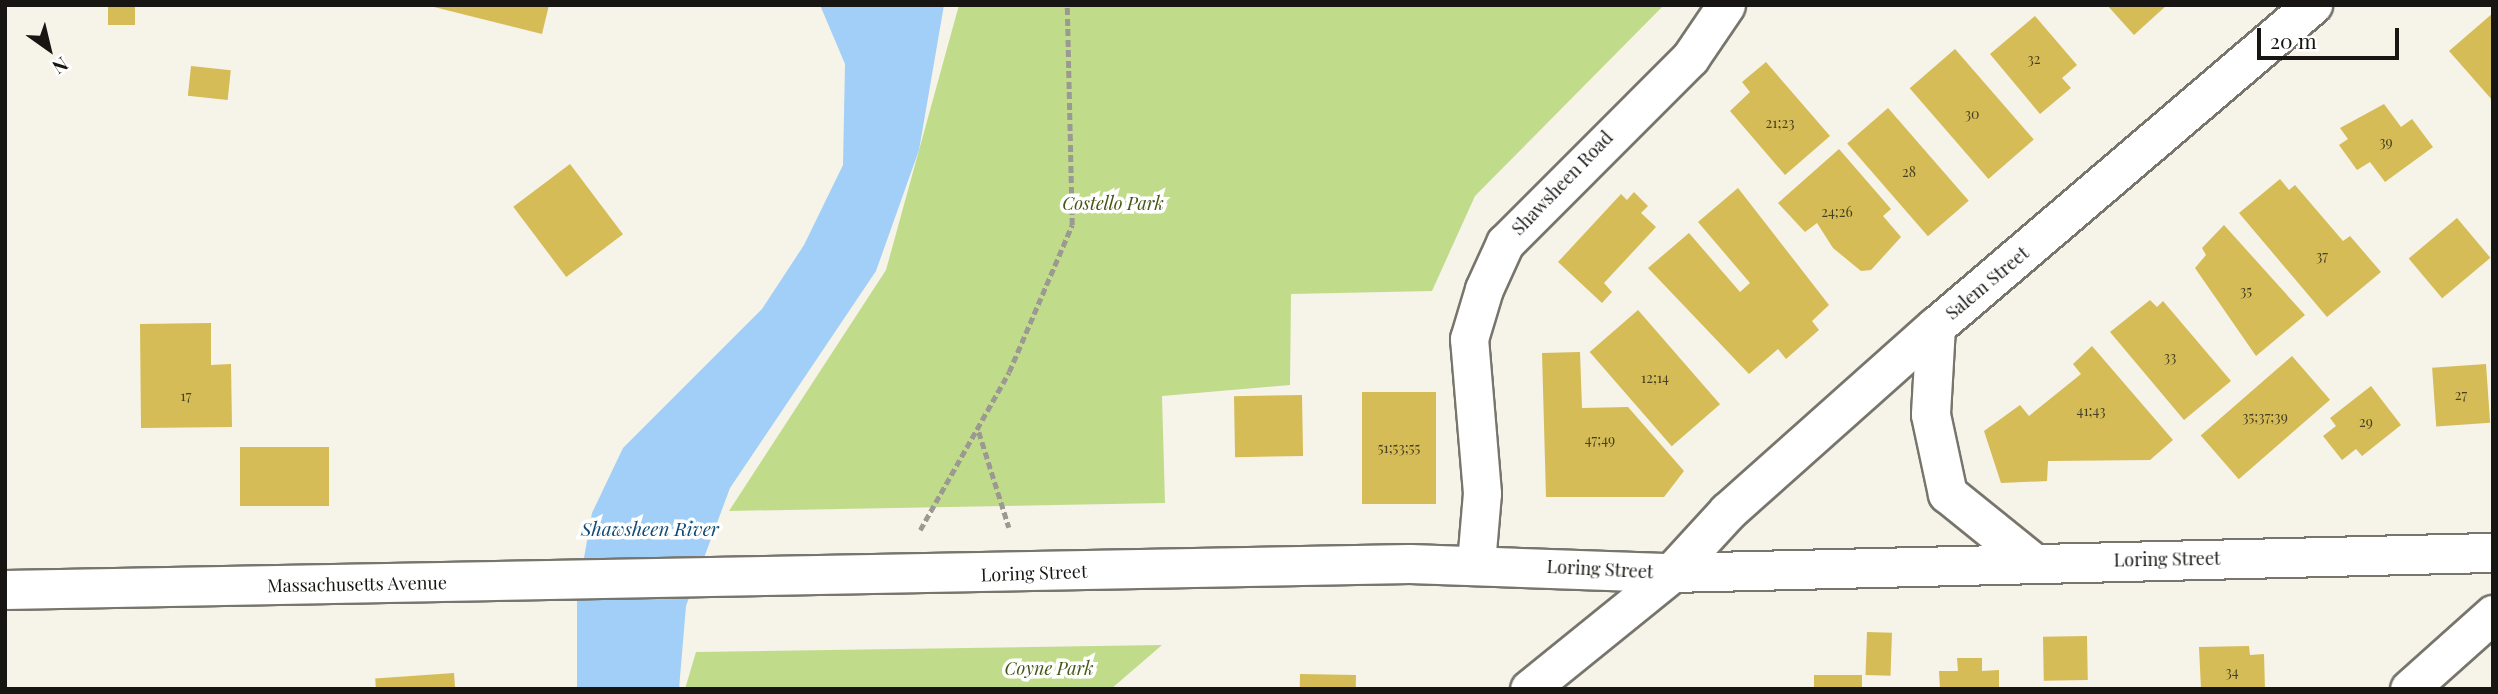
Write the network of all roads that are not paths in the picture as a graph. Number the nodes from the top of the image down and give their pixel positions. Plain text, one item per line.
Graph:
1 (1726, 5) edge
2 (2313, 5) edge
3 (1936, 327) junction
4 (2493, 553) edge
5 (2031, 561) junction
6 (1476, 563) junction
7 (1672, 573) junction
8 (708, 579) joint
9 (5, 590) edge
10 (2493, 614) edge
11 (1529, 689) edge
12 (2409, 689) edge

1 - 6 street, Shawsheen Road
2 - 3 main road, Salem Street
3 - 5 main road
3 - 7 main road, Salem Street
4 - 5 main road, Loring Street
5 - 7 main road, Loring Street
6 - 7 main road, Loring Street
6 - 8 main road, Loring Street
7 - 11 street
8 - 9 main road, Massachusetts Avenue
10 - 12 street

